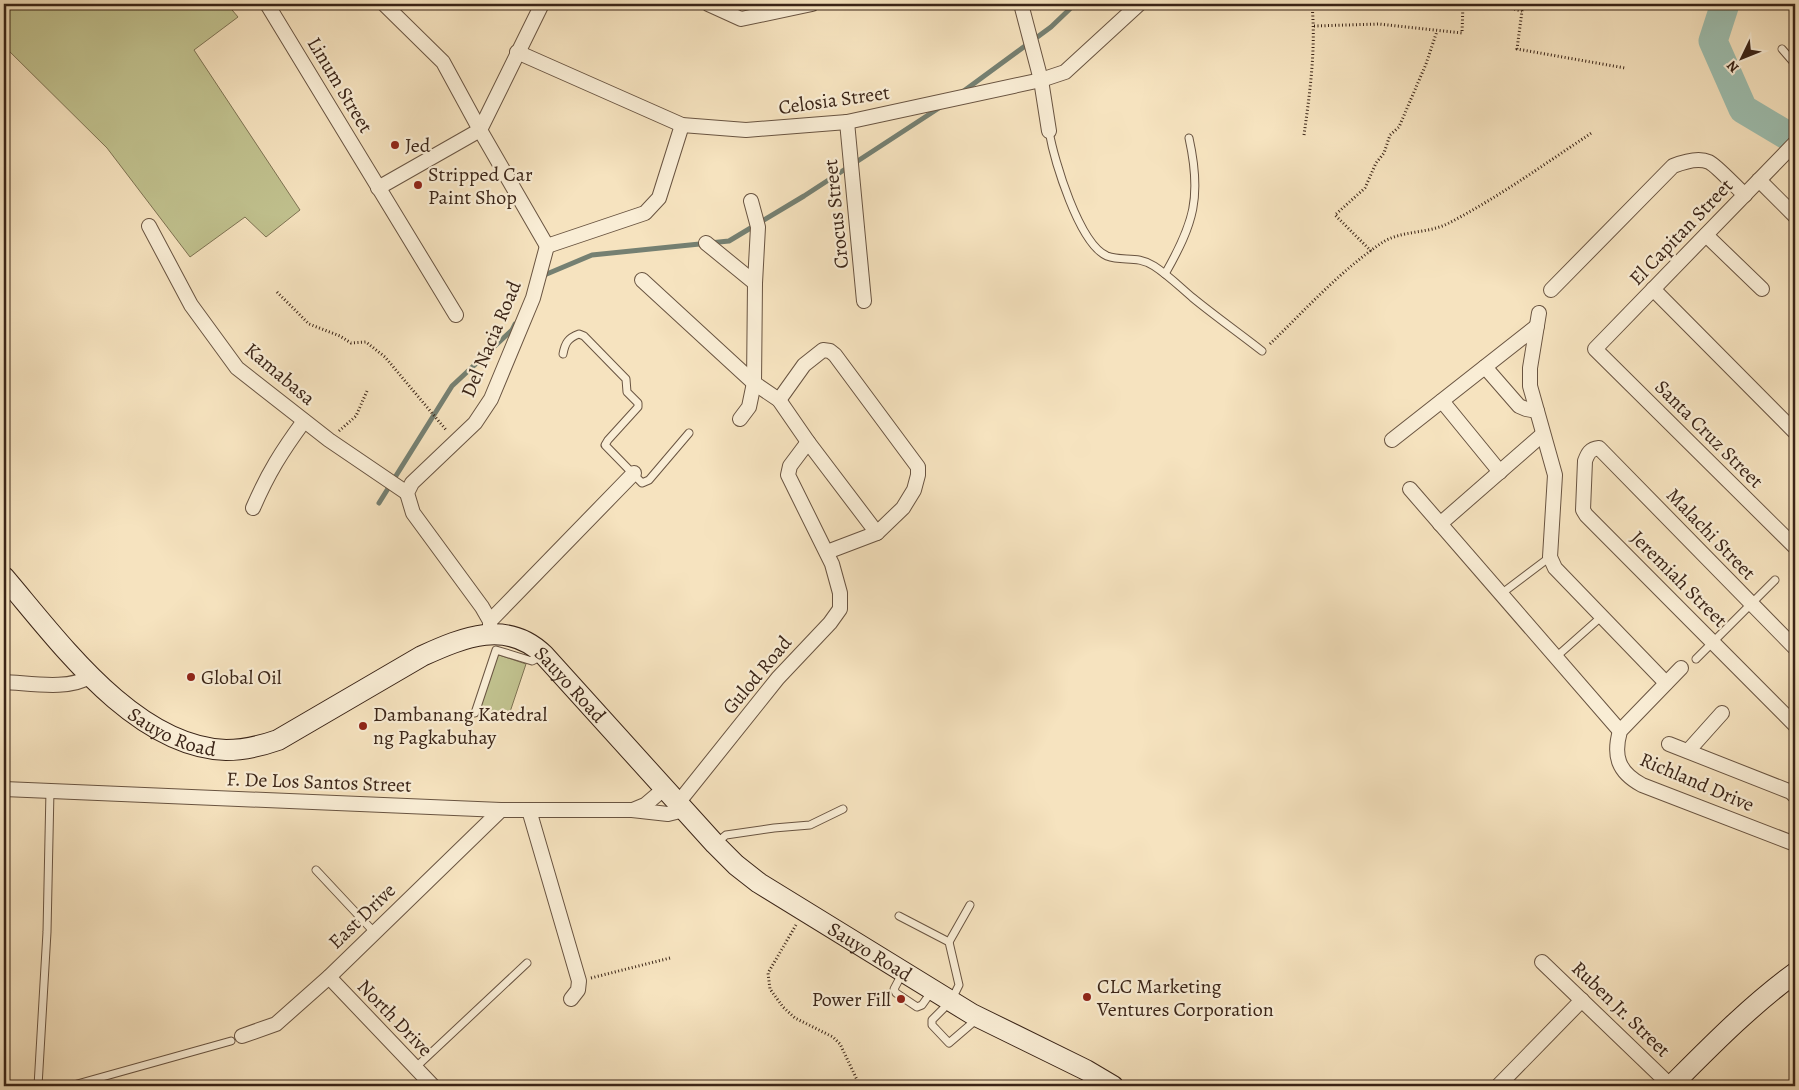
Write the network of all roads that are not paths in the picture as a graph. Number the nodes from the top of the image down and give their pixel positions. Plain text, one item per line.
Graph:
1 (267, 4) edge
2 (384, 4) edge
3 (542, 4) edge
4 (708, 4) edge
5 (812, 4) edge
6 (1021, 4) edge
7 (1139, 4) edge
8 (1782, 49) dead end
9 (518, 52) junction
10 (1795, 64) edge
11 (1041, 80) junction
12 (847, 122) junction
13 (682, 125) junction
14 (480, 130) junction
15 (1049, 131) joint
16 (1189, 138) dead end
17 (1791, 147) edge
18 (1759, 180) junction
19 (378, 188) junction
20 (1745, 195) junction
21 (751, 201) dead end
22 (1795, 216) edge
23 (148, 226) dead end
24 (1706, 235) junction
25 (706, 243) dead end
26 (547, 246) junction
27 (1165, 274) junction
28 (642, 280) dead end
29 (755, 284) junction
30 (1653, 289) junction
31 (1762, 289) dead end
32 (1551, 290) dead end
33 (864, 301) dead end
34 (456, 316) dead end
35 (1595, 350) joint
36 (1262, 351) road end
37 (563, 354) dead end
38 (1484, 367) junction
39 (754, 383) junction
40 (779, 400) junction
41 (1442, 401) junction
42 (1537, 411) junction
43 (740, 419) dead end
44 (304, 421) junction
45 (1795, 432) edge
46 (689, 434) dead end
47 (1542, 434) junction
48 (1392, 440) dead end
49 (808, 442) junction
50 (1599, 448) joint
51 (1500, 472) junction
52 (634, 473) junction
53 (1410, 489) dead end
54 (407, 493) junction
55 (253, 508) dead end
56 (1440, 524) junction
57 (877, 532) junction
58 (1795, 547) edge
59 (1550, 557) junction
60 (829, 558) junction
61 (4, 577) edge
62 (1775, 580) dead end
63 (1501, 594) junction
64 (1752, 604) junction
65 (1601, 617) junction
66 (490, 627) junction
67 (1713, 642) junction
68 (1795, 648) edge
69 (544, 654) junction
70 (1556, 657) junction
71 (1696, 659) dead end
72 (1681, 668) dead end
73 (91, 676) junction
74 (4, 682) edge
75 (1666, 683) junction
76 (475, 713) dead end
77 (1722, 713) dead end
78 (1795, 725) edge
79 (1620, 731) junction
80 (1670, 744) dead end
81 (1688, 751) junction
82 (4, 789) edge
83 (50, 790) junction
84 (1795, 796) edge
85 (675, 800) junction
86 (843, 809) dead end
87 (501, 810) junction
88 (529, 810) junction
89 (632, 810) junction
90 (715, 844) junction
91 (1795, 844) edge
92 (316, 870) dead end
93 (970, 905) dead end
94 (899, 916) dead end
95 (374, 932) junction
96 (949, 942) junction
97 (1542, 962) dead end
98 (527, 963) dead end
99 (1795, 973) edge
100 (329, 977) junction
101 (571, 999) dead end
102 (1582, 1000) junction
103 (951, 1001) junction
104 (979, 1017) junction
105 (237, 1039) joint
106 (415, 1068) junction
107 (38, 1086) edge
108 (70, 1086) edge
109 (433, 1086) edge
110 (1113, 1086) edge
111 (1498, 1086) edge
112 (1671, 1086) edge

1 - 19 street, Linum Street
2 - 14 street
3 - 9 street
4 - 5 street
6 - 11 street
7 - 11 street, Celosia Street
8 - 10 lane
9 - 13 street, Celosia Street
9 - 14 street
11 - 12 street, Celosia Street
11 - 15 street
12 - 13 street, Celosia Street
12 - 33 street, Crocus Street
13 - 26 street
14 - 19 street
14 - 26 street
15 - 27 lane
16 - 27 lane
17 - 18 street, El Capitan Street
18 - 20 street, El Capitan Street
18 - 22 street
19 - 34 street, Linum Street
20 - 24 street, El Capitan Street
20 - 32 street
21 - 29 street
23 - 44 street, Kamabasa
24 - 30 street, El Capitan Street
24 - 31 street
25 - 29 street
26 - 54 street, Del Nacia Road
27 - 36 lane
28 - 39 street
29 - 39 street
30 - 35 street, El Capitan Street
30 - 45 street
35 - 58 street, Santa Cruz Street
37 - 52 lane
38 - 41 street
38 - 42 street
38 - 42 street
39 - 40 street
39 - 43 street
40 - 49 street
40 - 57 street
41 - 48 street
41 - 51 street
42 - 47 street
44 - 54 street, Kamabasa
44 - 55 street
46 - 52 lane
47 - 51 street
47 - 59 street
49 - 57 street
49 - 60 street, Gulod Road
50 - 64 street, Malachi Street
50 - 67 street, Jeremiah Street
51 - 56 street
52 - 66 street
53 - 56 street
54 - 66 street
56 - 63 street
57 - 60 street
59 - 63 lane
59 - 65 street
60 - 85 street, Gulod Road
61 - 73 main road, Sauyo Road
62 - 64 lane
63 - 70 street
64 - 67 lane
64 - 68 street, Malachi Street
65 - 70 lane
65 - 75 street
66 - 69 main road, Sauyo Road
66 - 73 main road, Sauyo Road
67 - 71 lane
67 - 78 street, Jeremiah Street
69 - 76 lane
69 - 85 main road, Sauyo Road
70 - 79 street
72 - 75 street
73 - 74 street
75 - 79 street
77 - 81 street
79 - 91 street, Richland Drive
80 - 81 street
81 - 84 street
82 - 83 street, F. De Los Santos Street
83 - 87 street, F. De Los Santos Street
83 - 107 lane
85 - 89 street, F. De Los Santos Street
85 - 89 street, F. De Los Santos Street
85 - 90 main road, Sauyo Road
86 - 90 lane
87 - 88 street, F. De Los Santos Street
87 - 95 street, East Drive
88 - 89 street, F. De Los Santos Street
88 - 101 street
90 - 103 main road, Sauyo Road
92 - 95 lane
93 - 96 lane
94 - 96 lane
95 - 100 street, East Drive
96 - 103 lane
97 - 102 street, Ruben Jr. Street
98 - 106 lane
99 - 112 main road
100 - 105 street, East Drive
100 - 106 street, North Drive
102 - 111 street
102 - 112 street, Ruben Jr. Street
103 - 104 main road, Sauyo Road
103 - 104 lane
104 - 110 main road, Sauyo Road
105 - 108 lane
106 - 109 street, North Drive

